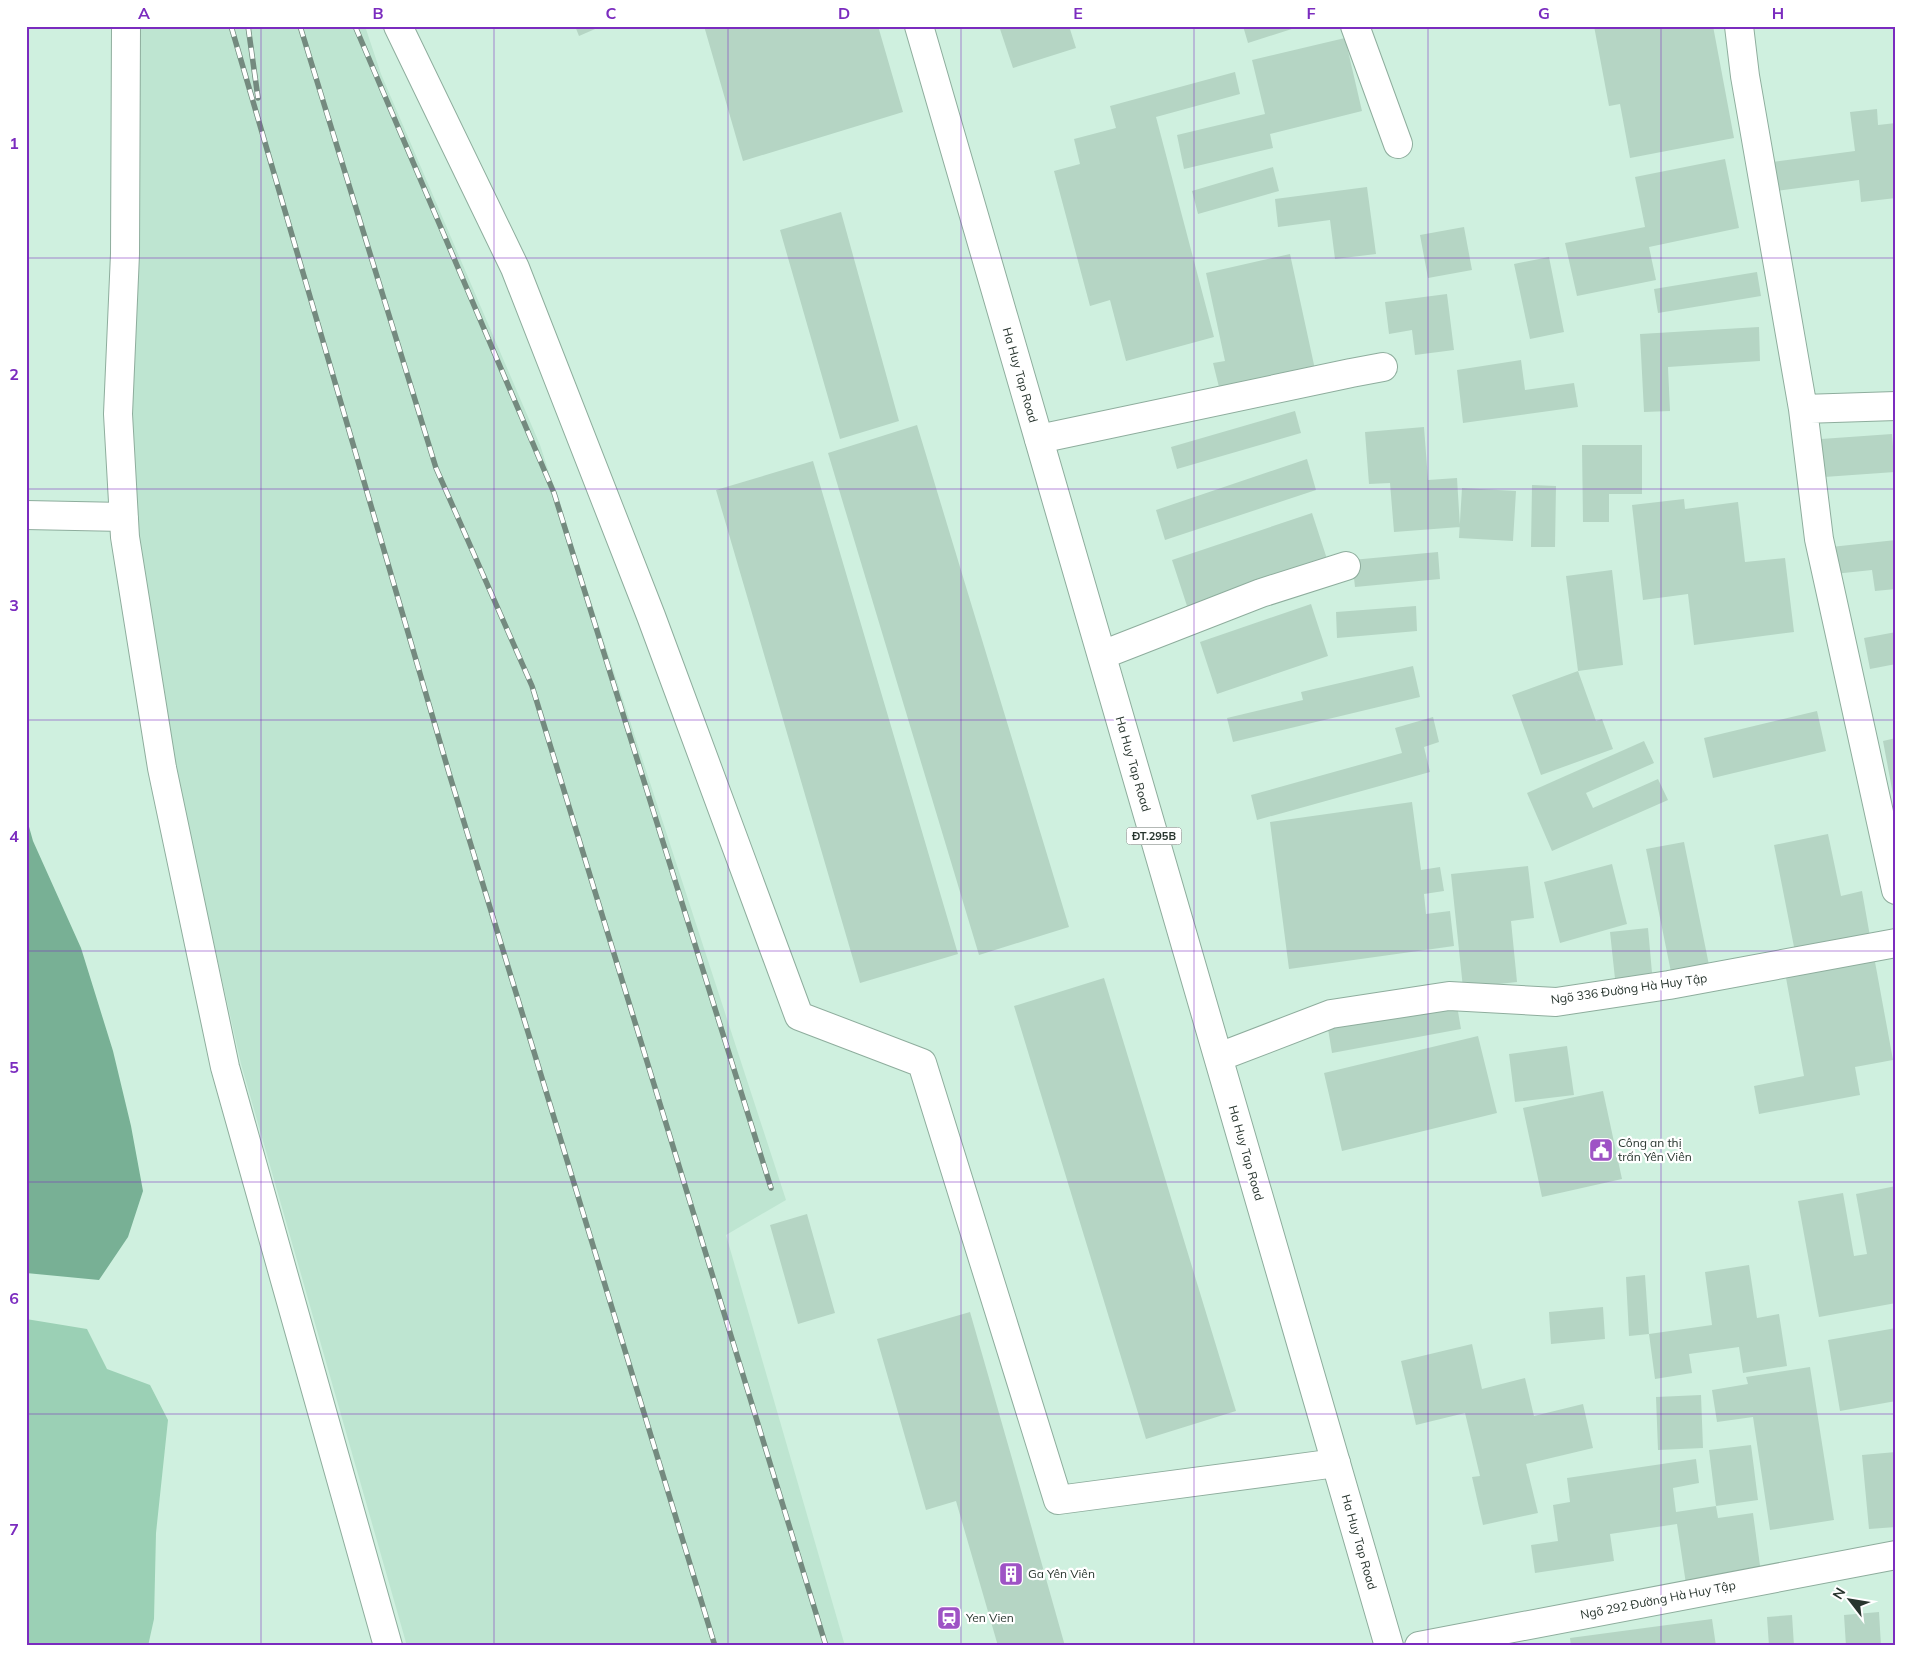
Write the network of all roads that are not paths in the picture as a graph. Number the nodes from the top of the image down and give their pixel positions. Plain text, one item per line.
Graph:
1 (126, 26) edge
2 (398, 26) edge
3 (919, 26) edge
4 (1355, 26) edge
5 (1739, 26) edge
6 (1398, 144) dead end
7 (1383, 368) dead end
8 (1896, 406) edge
9 (1803, 409) junction
10 (1039, 439) junction
11 (26, 515) edge
12 (124, 517) junction
13 (1346, 566) dead end
14 (1102, 655) junction
15 (1896, 890) edge
16 (1896, 943) edge
17 (1219, 1058) junction
18 (1336, 1463) junction
19 (1896, 1555) edge
20 (388, 1646) edge
21 (1389, 1646) edge
22 (1419, 1646) edge

1 - 12 street
2 - 18 street
3 - 10 street, Ha Huy Tap Road / ĐT.295B
4 - 6 street
5 - 9 street
7 - 10 street
8 - 9 street
9 - 15 street
10 - 14 street, Ha Huy Tap Road / ĐT.295B
11 - 12 street
12 - 20 street
13 - 14 street
14 - 17 street, Ha Huy Tap Road / ĐT.295B
16 - 17 street, Ngõ 336 Đường Hà Huy Tập
17 - 18 street, Ha Huy Tap Road / ĐT.295B
18 - 21 street, Ha Huy Tap Road / ĐT.295B
19 - 22 street, Ngõ 292 Đường Hà Huy Tập

